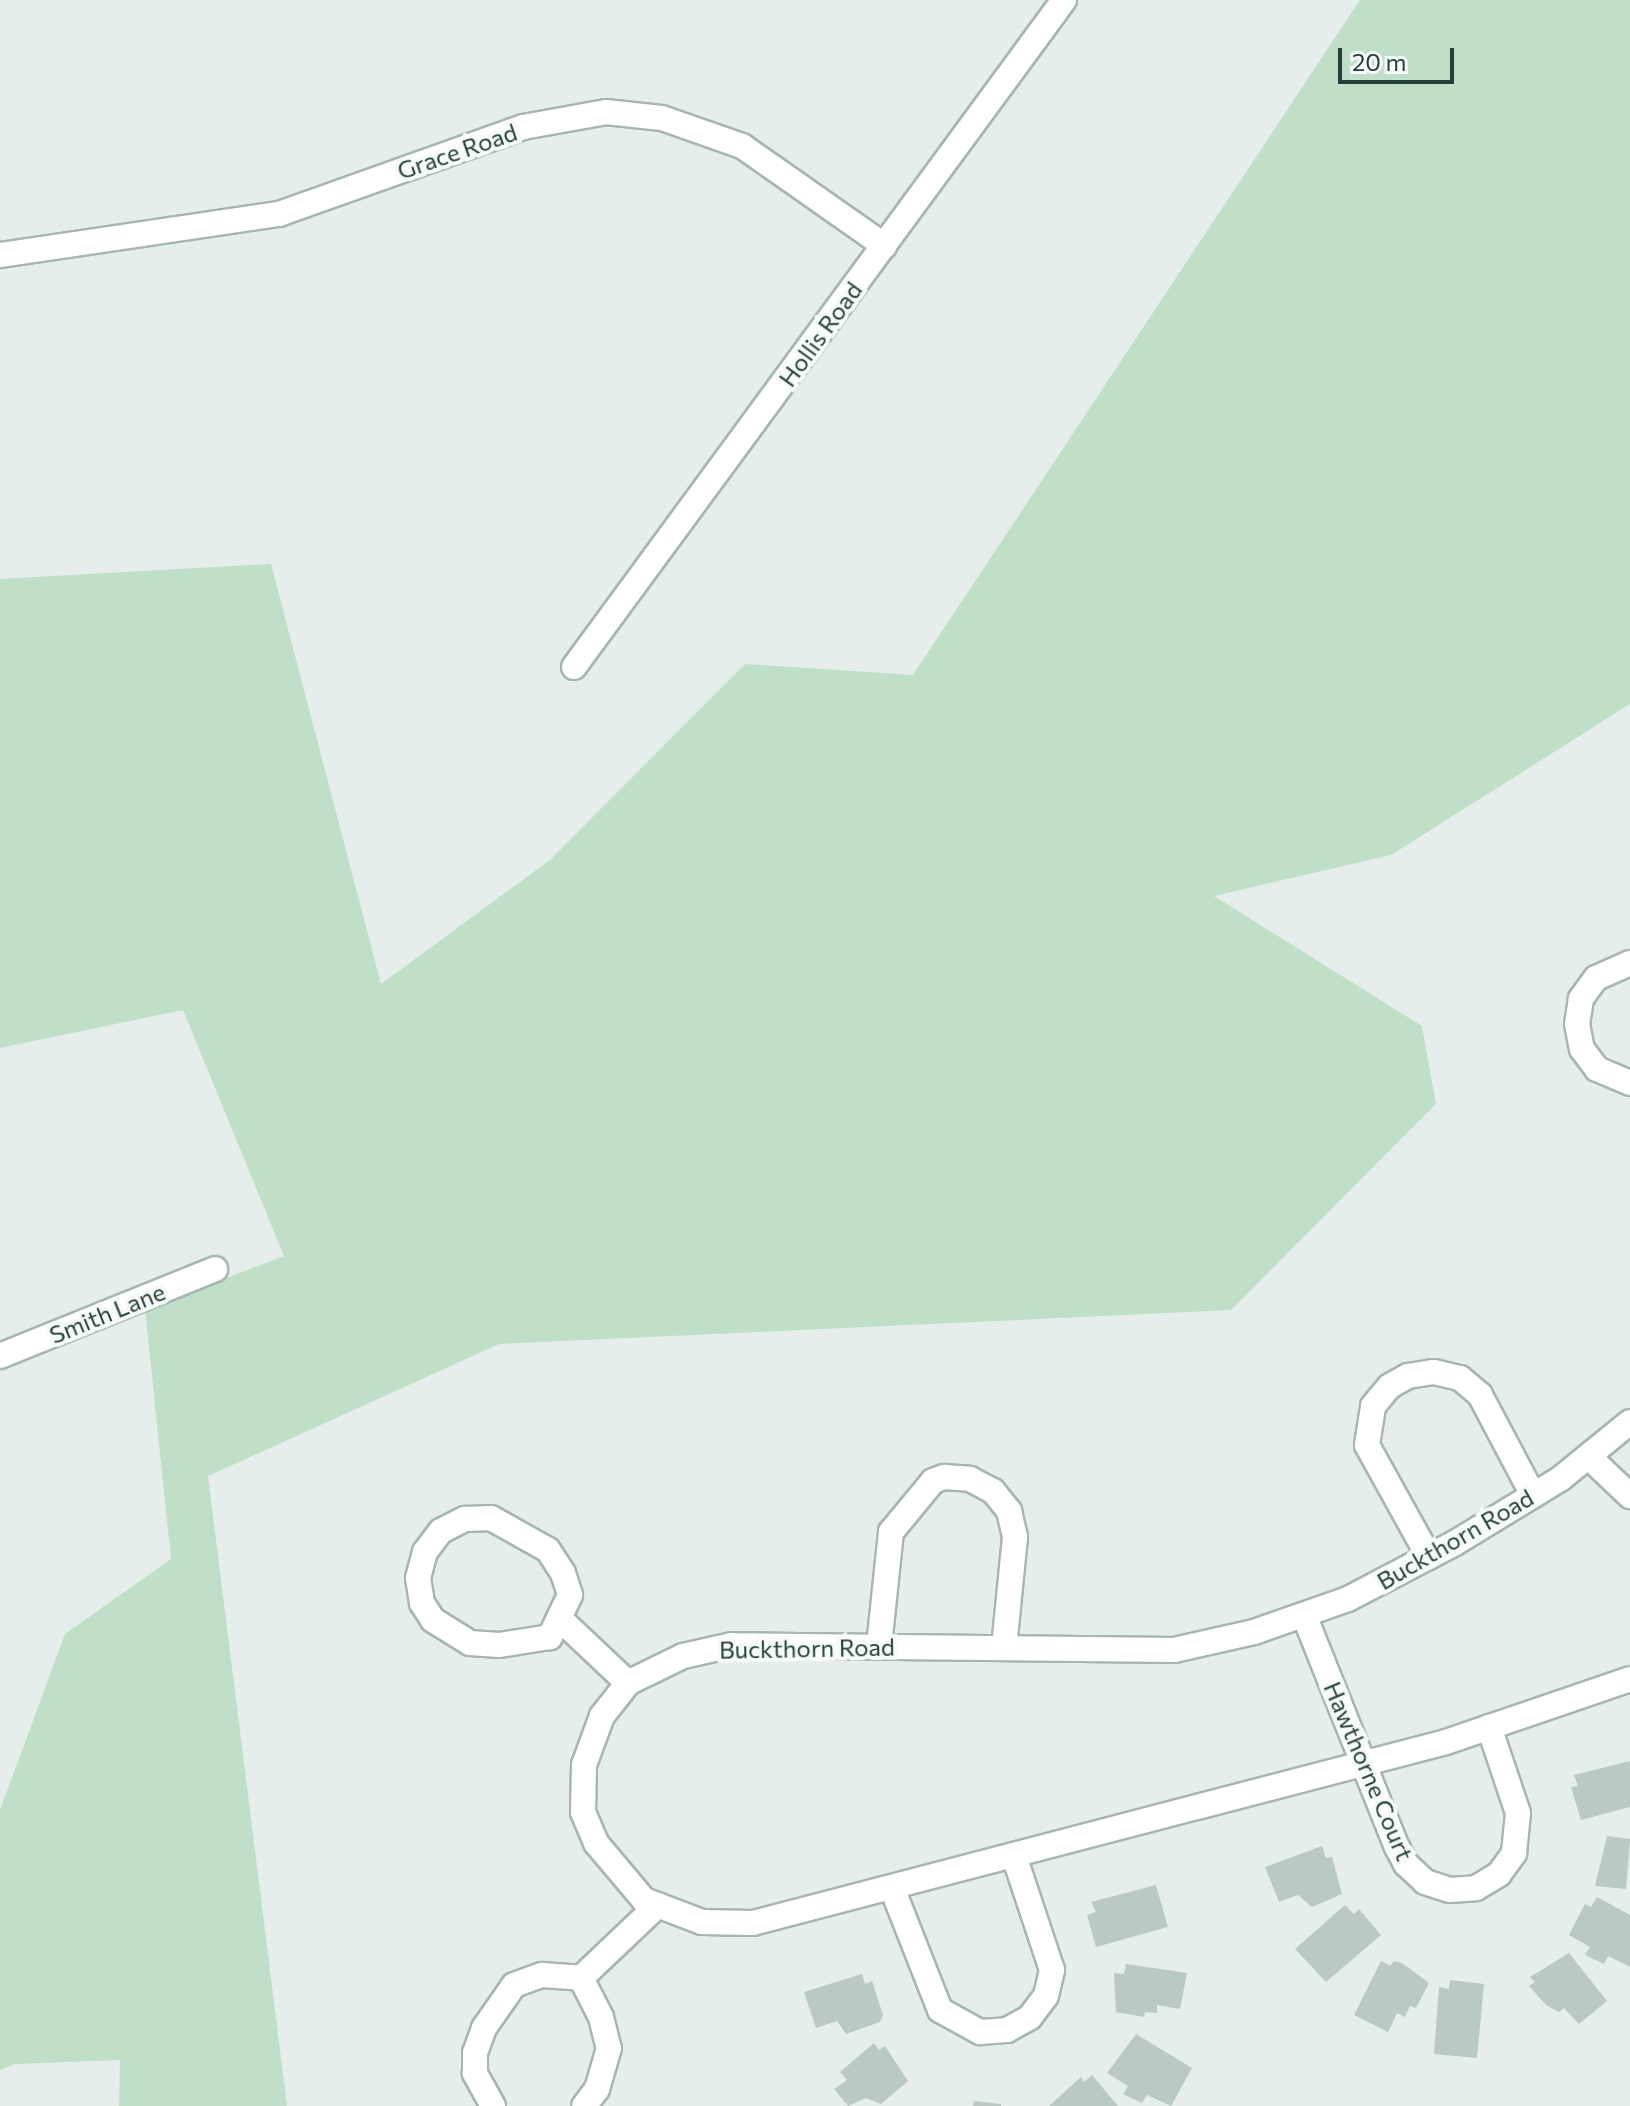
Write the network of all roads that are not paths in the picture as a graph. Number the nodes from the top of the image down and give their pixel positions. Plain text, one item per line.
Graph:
1 (1064, 0) edge
2 (885, 246) junction
3 (0, 255) edge
4 (574, 667) dead end
5 (1630, 963) edge
6 (1630, 1083) edge
7 (215, 1269) dead end
8 (0, 1356) edge
9 (1630, 1422) edge
10 (1589, 1457) junction
11 (1533, 1495) junction
12 (1630, 1496) edge
13 (1429, 1557) junction
14 (1304, 1615) junction
15 (559, 1618) junction
16 (879, 1646) junction
17 (1004, 1647) junction
18 (1630, 1679) edge
19 (628, 1683) junction
20 (1489, 1727) junction
21 (1364, 1763) junction
22 (1014, 1856) junction
23 (892, 1888) junction
24 (658, 1905) junction
25 (581, 1978) junction
26 (493, 2106) edge
27 (584, 2106) edge

1 - 2 street, Hollis Road
2 - 3 street, Grace Road
2 - 4 street, Hollis Road
5 - 6 street
7 - 8 street, Smith Lane
9 - 10 street, Buckthorn Road
10 - 11 street, Buckthorn Road
10 - 12 street
11 - 13 street, Buckthorn Road
11 - 13 street
13 - 14 street, Buckthorn Road
14 - 17 street, Buckthorn Road
14 - 21 street, Hawthorne Court
15 - 15 street
15 - 19 street
16 - 17 street, Buckthorn Road
16 - 17 street
16 - 19 street, Buckthorn Road
18 - 20 street, Buckthorn Road
19 - 24 street, Buckthorn Road
20 - 21 street, Buckthorn Road
20 - 21 street, Hawthorne Court
21 - 22 street, Buckthorn Road
22 - 23 street, Buckthorn Road
22 - 23 street
23 - 24 street, Buckthorn Road
24 - 25 street
25 - 26 street
25 - 27 street

